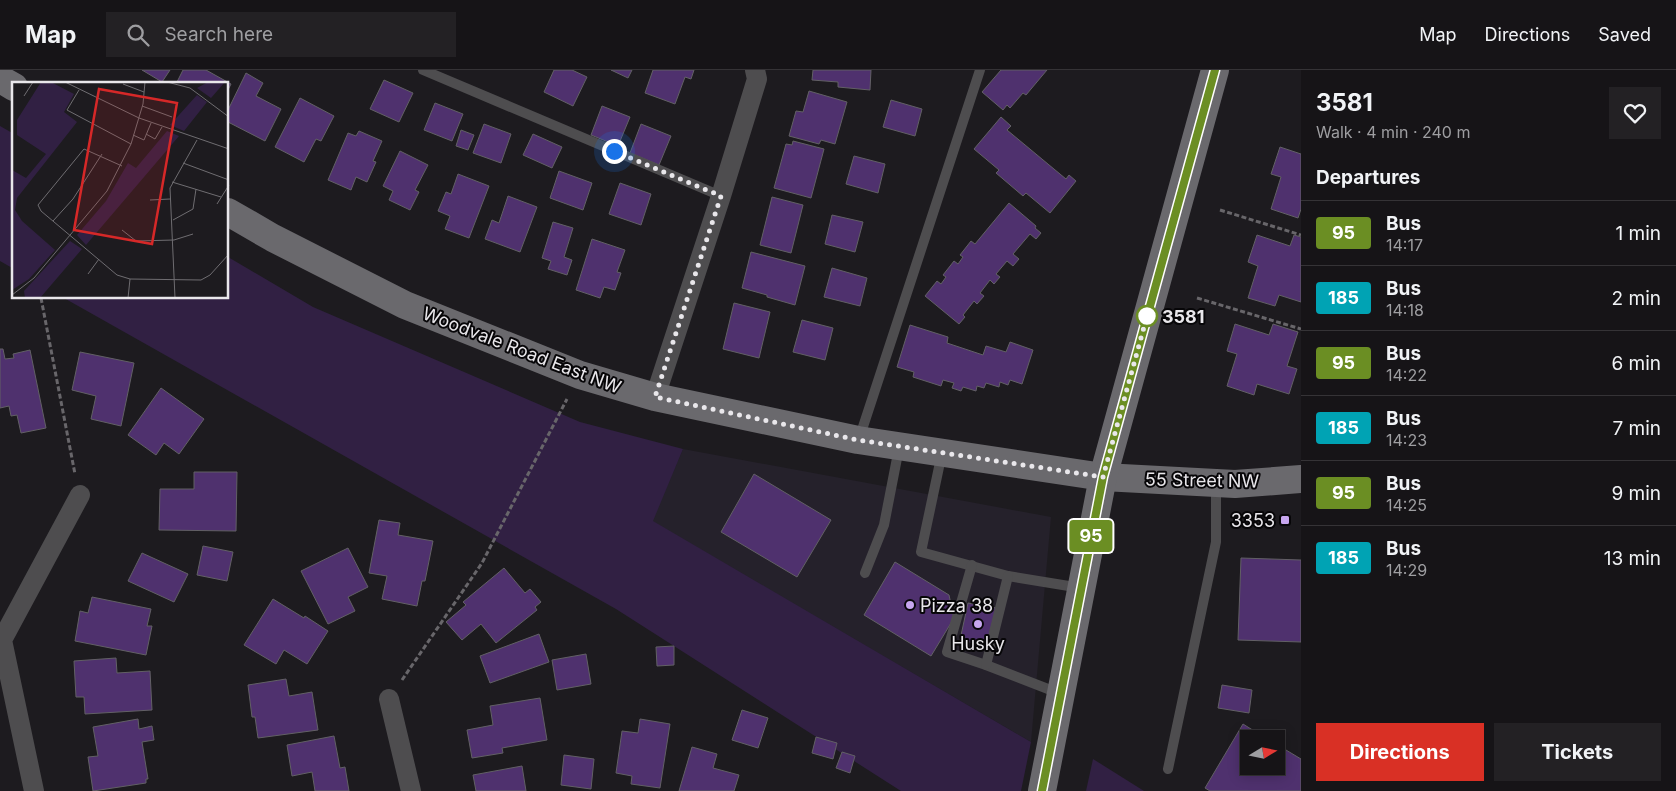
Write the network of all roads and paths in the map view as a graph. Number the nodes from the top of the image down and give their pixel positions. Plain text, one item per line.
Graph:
1 (423, 70) edge
2 (755, 70) edge
3 (980, 70) edge
4 (1215, 70) edge
5 (0, 79) edge
6 (12, 86) edge
7 (721, 196) junction
8 (1220, 210) dead end
9 (229, 213) edge
10 (1301, 235) edge
11 (1197, 298) dead end
12 (41, 299) edge
13 (1301, 329) edge
14 (580, 375) junction
15 (655, 397) junction
16 (858, 440) junction
17 (899, 445) junction
18 (942, 452) junction
19 (1103, 477) junction
20 (1301, 479) edge
21 (1216, 484) junction
22 (80, 495) joint
23 (972, 566) junction
24 (865, 573) dead end
25 (1008, 576) junction
26 (1081, 588) junction
27 (986, 665) junction
28 (1061, 694) junction
29 (389, 699) joint
30 (1168, 769) dead end
31 (34, 791) edge
32 (411, 791) edge
33 (1042, 791) edge

1 - 7 lane
2 - 7 street
3 - 16 lane
4 - 19 street
5 - 6 street
7 - 15 street
8 - 10 path
9 - 14 street, Woodvale Road East NW
11 - 13 path
12 - 22 path
14 - 15 street, Woodvale Road East NW
14 - 29 path
15 - 16 street, Woodvale Road East NW
16 - 17 street, Woodvale Road East NW
17 - 18 street, Woodvale Road East NW
17 - 24 lane
18 - 19 street, Woodvale Road East NW
18 - 23 lane
19 - 21 street, 55 Street NW
19 - 26 street
20 - 21 street, 55 Street NW
21 - 30 lane
22 - 31 street
23 - 25 lane
23 - 27 lane
25 - 26 lane
25 - 27 lane
26 - 28 street
27 - 28 lane
28 - 33 street
29 - 32 street

